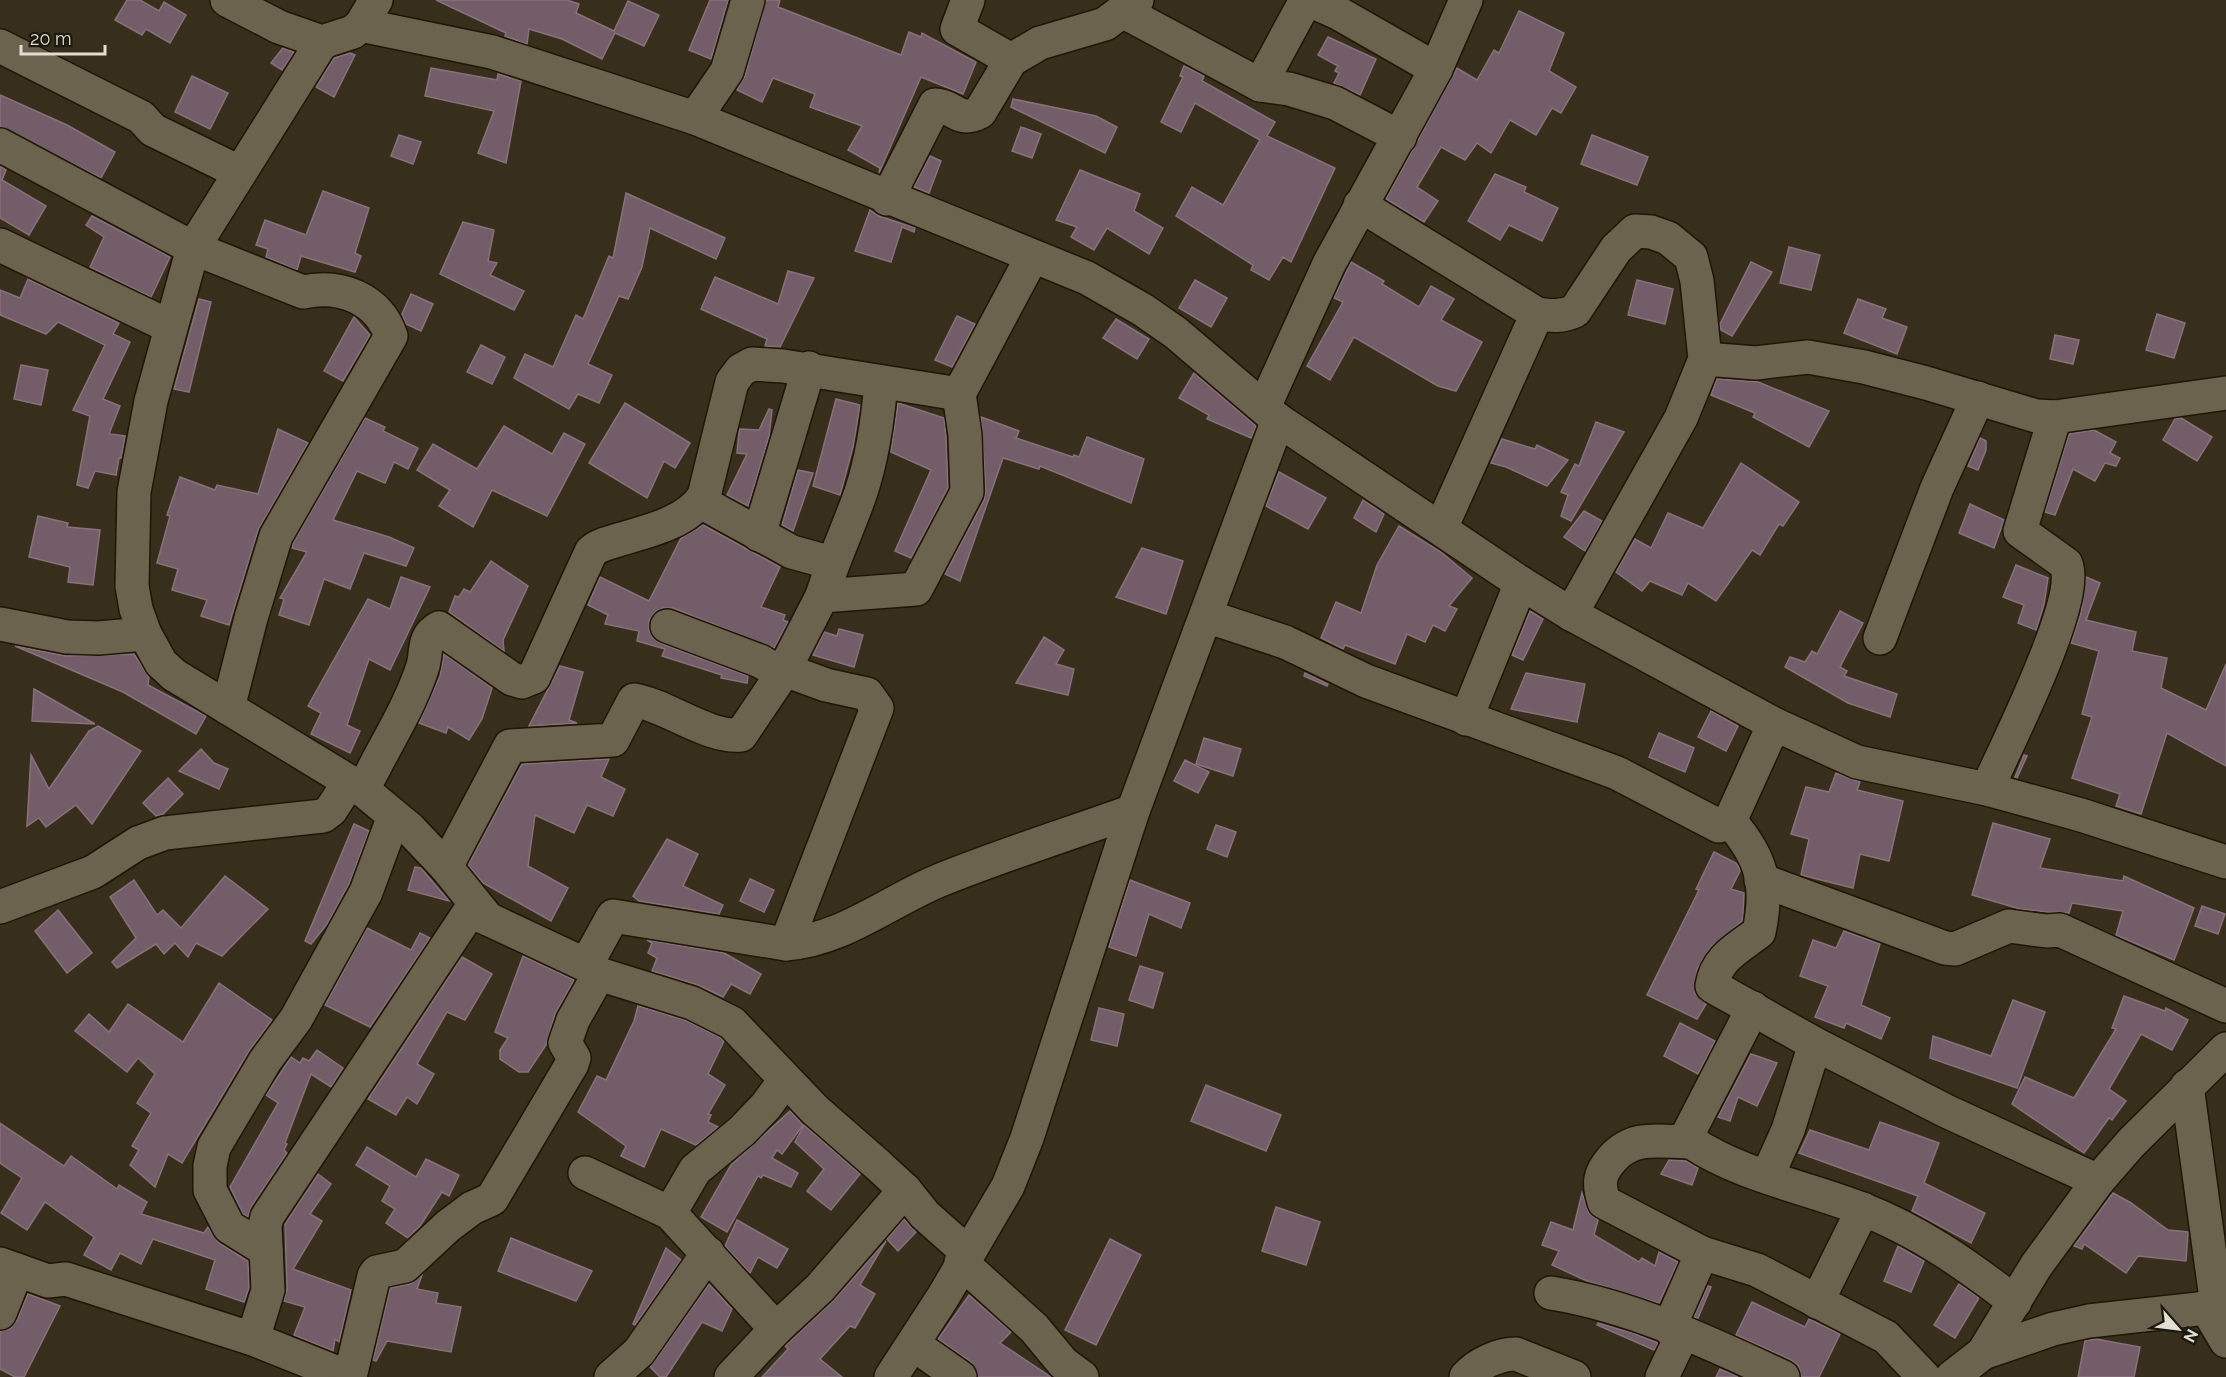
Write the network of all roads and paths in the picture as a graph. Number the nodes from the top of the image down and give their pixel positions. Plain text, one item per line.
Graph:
1 (227, 0) edge
2 (747, 0) edge
3 (968, 0) edge
4 (1308, 0) edge
5 (1466, 0) edge
6 (1131, 6) edge
7 (369, 13) edge
8 (322, 42) junction
9 (0, 46) edge
10 (1011, 60) junction
11 (1436, 69) junction
12 (1260, 85) junction
13 (695, 118) junction
14 (1400, 137) junction
15 (0, 145) edge
16 (239, 172) junction
17 (887, 199) junction
18 (1360, 205) junction
19 (0, 245) edge
20 (193, 249) junction
21 (1032, 256) junction
22 (1537, 314) junction
23 (171, 327) junction
24 (1705, 359) junction
25 (809, 368) junction
26 (881, 382) junction
27 (2226, 393) edge
28 (959, 394) junction
29 (1978, 398) junction
30 (1271, 413) junction
31 (2055, 417) junction
32 (700, 502) junction
33 (1441, 528) junction
34 (759, 535) junction
35 (832, 563) junction
36 (1521, 583) junction
37 (822, 596) junction
38 (1571, 614) junction
39 (1206, 616) junction
40 (0, 624) edge
41 (667, 626) dead end
42 (145, 634) junction
43 (1880, 638) dead end
44 (783, 672) junction
45 (228, 708) junction
46 (1466, 719) junction
47 (1774, 724) junction
48 (356, 786) junction
49 (1987, 789) junction
50 (1133, 811) junction
51 (394, 816) junction
52 (1730, 821) junction
53 (2226, 862) edge
54 (446, 867) junction
55 (1761, 880) junction
56 (0, 907) edge
57 (488, 919) junction
58 (786, 944) junction
59 (592, 970) junction
60 (2226, 1006) edge
61 (1753, 1008) junction
62 (1815, 1044) junction
63 (2226, 1049) edge
64 (786, 1080) junction
65 (2187, 1086) junction
66 (1691, 1142) junction
67 (585, 1173) dead end
68 (1767, 1176) junction
69 (2098, 1181) junction
70 (905, 1190) junction
71 (1863, 1209) junction
72 (670, 1213) junction
73 (266, 1250) junction
74 (1702, 1252) junction
75 (708, 1253) junction
76 (964, 1257) junction
77 (8, 1267) edge
78 (1551, 1293) dead end
79 (1817, 1302) junction
80 (2014, 1302) junction
81 (2216, 1306) edge
82 (0, 1313) edge
83 (776, 1329) junction
84 (1676, 1331) junction
85 (253, 1339) junction
86 (2226, 1341) edge
87 (912, 1344) junction
88 (1983, 1353) junction
89 (346, 1377) edge
90 (611, 1377) edge
91 (731, 1377) edge
92 (891, 1377) edge
93 (960, 1377) edge
94 (1082, 1377) edge
95 (1466, 1377) edge
96 (1574, 1377) edge
97 (1662, 1377) edge
98 (1782, 1377) edge
99 (1924, 1377) edge
100 (1952, 1377) edge

1 - 8 street
2 - 13 street
3 - 10 street
4 - 11 street
4 - 12 street
5 - 11 street
6 - 10 street
6 - 12 street
7 - 8 street
7 - 13 street
8 - 16 street
9 - 16 street
10 - 17 street
11 - 14 street
12 - 14 street
13 - 17 street
14 - 18 street
15 - 20 street
16 - 20 street
17 - 21 street
18 - 22 street
18 - 30 street
19 - 23 street
20 - 23 street
20 - 45 street
21 - 28 street
21 - 30 street
22 - 24 street
22 - 33 street
23 - 42 street
24 - 29 street
24 - 38 street
25 - 26 street
25 - 32 street
25 - 34 street
26 - 28 street
26 - 35 street
27 - 31 street
28 - 37 street
29 - 31 street
29 - 43 street
30 - 33 street
30 - 39 street
31 - 49 street
32 - 34 street
32 - 48 street
33 - 36 street
34 - 35 street
35 - 37 street
36 - 38 street
36 - 46 street
37 - 44 street
38 - 47 street
39 - 46 street
39 - 50 street
40 - 42 street
41 - 44 street
42 - 45 street
44 - 54 street
44 - 58 street
45 - 48 street
46 - 52 street
47 - 49 street
47 - 52 street
48 - 51 street
48 - 56 street
49 - 53 street
50 - 58 street
50 - 76 street
51 - 54 street
51 - 73 street
52 - 55 street
54 - 57 street
55 - 60 street
55 - 61 street
57 - 59 street
57 - 73 street
58 - 59 street
59 - 64 street
59 - 89 street
61 - 62 street
61 - 66 street
62 - 68 street
62 - 69 street
63 - 65 street
64 - 70 street
64 - 72 street
65 - 69 street
65 - 81 street
66 - 68 street
66 - 74 street
67 - 72 street
68 - 71 street
69 - 80 street
70 - 76 street
70 - 83 street
71 - 79 street
71 - 80 street
72 - 75 street
73 - 85 street
74 - 79 street
74 - 84 street
75 - 83 street
75 - 90 street
76 - 87 street
76 - 94 street
77 - 82 street
77 - 85 street
78 - 84 street
79 - 99 street
80 - 88 street
81 - 86 street
81 - 88 street
83 - 91 street
84 - 97 street
84 - 98 street
85 - 89 street
87 - 92 street
87 - 93 street
88 - 100 street
95 - 96 street

